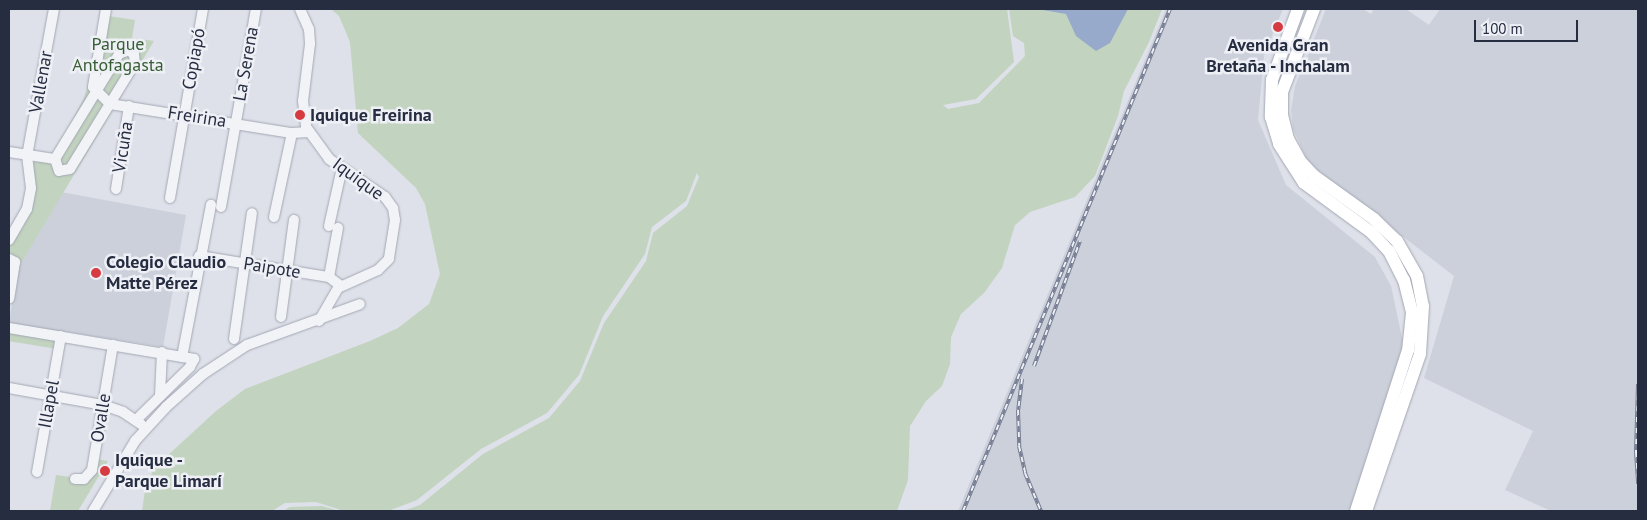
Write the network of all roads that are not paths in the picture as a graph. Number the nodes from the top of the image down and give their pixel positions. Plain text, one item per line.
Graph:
1 (54, 9) edge
2 (106, 9) edge
3 (203, 9) edge
4 (256, 9) edge
5 (300, 9) edge
6 (1298, 9) edge
7 (1314, 9) edge
8 (94, 90) junction
9 (110, 104) junction
10 (129, 106) junction
11 (185, 114) junction
12 (235, 123) junction
13 (308, 132) junction
14 (292, 133) junction
15 (9, 152) edge
16 (28, 156) junction
17 (55, 159) junction
18 (342, 168) junction
19 (116, 189) dead end
20 (170, 198) dead end
21 (252, 213) dead end
22 (274, 216) dead end
23 (294, 220) dead end
24 (9, 240) edge
25 (199, 256) junction
26 (9, 259) edge
27 (245, 263) junction
28 (288, 270) junction
29 (330, 277) junction
30 (341, 286) junction
31 (9, 299) edge
32 (360, 304) dead end
33 (281, 317) dead end
34 (319, 321) junction
35 (9, 328) edge
36 (61, 336) junction
37 (234, 338) dead end
38 (113, 345) junction
39 (162, 352) junction
40 (182, 357) junction
41 (9, 388) edge
42 (51, 396) junction
43 (160, 396) junction
44 (103, 405) junction
45 (136, 420) junction
46 (145, 428) junction
47 (37, 472) dead end
48 (75, 479) dead end
49 (103, 493) junction
50 (88, 511) edge
51 (93, 511) edge
52 (1356, 511) edge
53 (1366, 511) edge

1 - 16 street, Vallenar
2 - 8 street
3 - 11 street, Copiapó
4 - 12 street, La Serena
5 - 13 street, Iquique
6 - 52 main road
7 - 53 main road
8 - 9 street
8 - 9 street
8 - 17 street
9 - 10 street, Freirina
9 - 17 street
10 - 11 street, Freirina
10 - 19 street, Vicuña
11 - 12 street, Freirina
11 - 20 street, Copiapó
12 - 14 street, Freirina
12 - 25 street, La Serena
13 - 14 street, Freirina
13 - 18 street, Iquique
14 - 22 street
15 - 16 street
16 - 17 street
16 - 24 street, Vallenar
18 - 29 street
18 - 30 street, Iquique
21 - 27 street
23 - 28 street
25 - 27 street, Paipote
25 - 40 street, La Serena
26 - 31 street
27 - 28 street, Paipote
27 - 37 street
28 - 29 street, Paipote
28 - 33 street
29 - 30 street, Paipote
30 - 34 street
32 - 34 street
34 - 46 street
35 - 36 street
36 - 38 street
36 - 42 street, Illapel
38 - 39 street
38 - 44 street, Ovalle
39 - 40 street
39 - 43 street
40 - 43 street
41 - 42 street
42 - 44 street
42 - 47 street, Illapel
43 - 45 street
44 - 45 street
44 - 48 street, Ovalle
45 - 46 street
46 - 49 street
49 - 50 street
49 - 51 street

